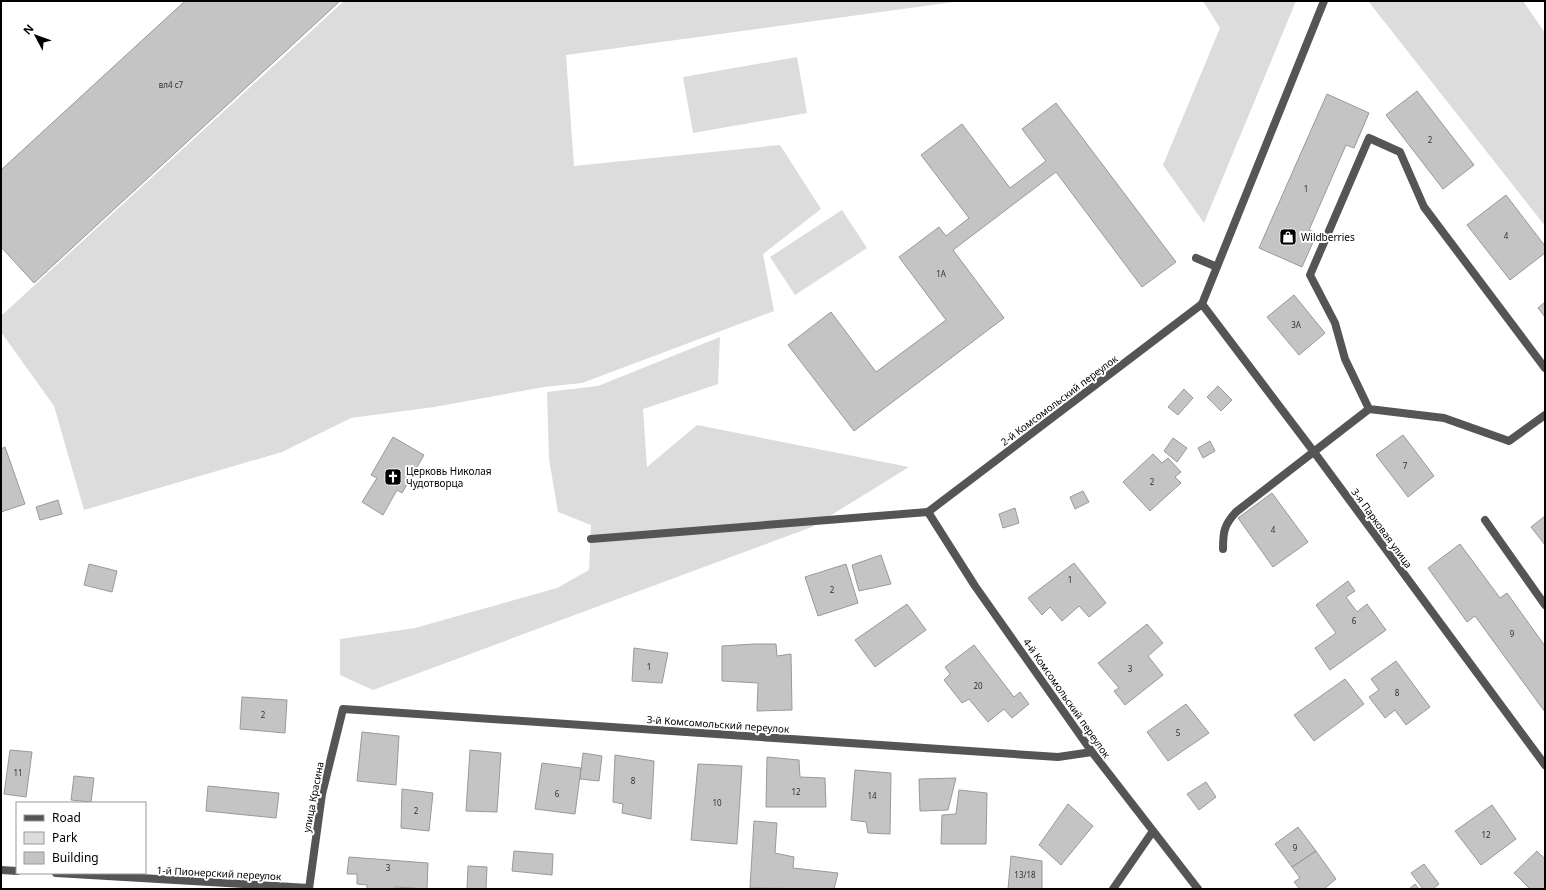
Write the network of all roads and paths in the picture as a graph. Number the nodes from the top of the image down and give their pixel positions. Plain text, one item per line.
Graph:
1 (1324, 1) edge
2 (1196, 258) dead end
3 (1217, 267) junction
4 (1202, 304) junction
5 (1545, 368) edge
6 (1369, 409) junction
7 (1545, 415) edge
8 (1314, 452) junction
9 (928, 512) junction
10 (1485, 520) dead end
11 (591, 539) dead end
12 (1223, 549) dead end
13 (1545, 605) edge
14 (343, 709) joint
15 (1092, 752) junction
16 (1545, 765) edge
17 (1153, 831) junction
18 (1, 870) edge
19 (16, 871) edge
20 (72, 874) edge
21 (309, 889) edge
22 (1113, 889) edge
23 (1198, 889) edge

1 - 3 street
2 - 3 street
3 - 4 street
4 - 8 street, 3-я Парковая улица
4 - 9 street, 2-й Комсомольский переулок
5 - 6 street
6 - 7 street
6 - 8 street
8 - 12 street
8 - 16 street, 3-я Парковая улица
9 - 11 street
9 - 15 street, 4-й Комсомольский переулок
10 - 13 street
14 - 15 street, 3-й Комсомольский переулок
14 - 21 street, улица Красина
15 - 17 street, 4-й Комсомольский переулок
17 - 22 street
17 - 23 street, 4-й Комсомольский переулок
18 - 19 street
20 - 21 street, 1-й Пионерский переулок

